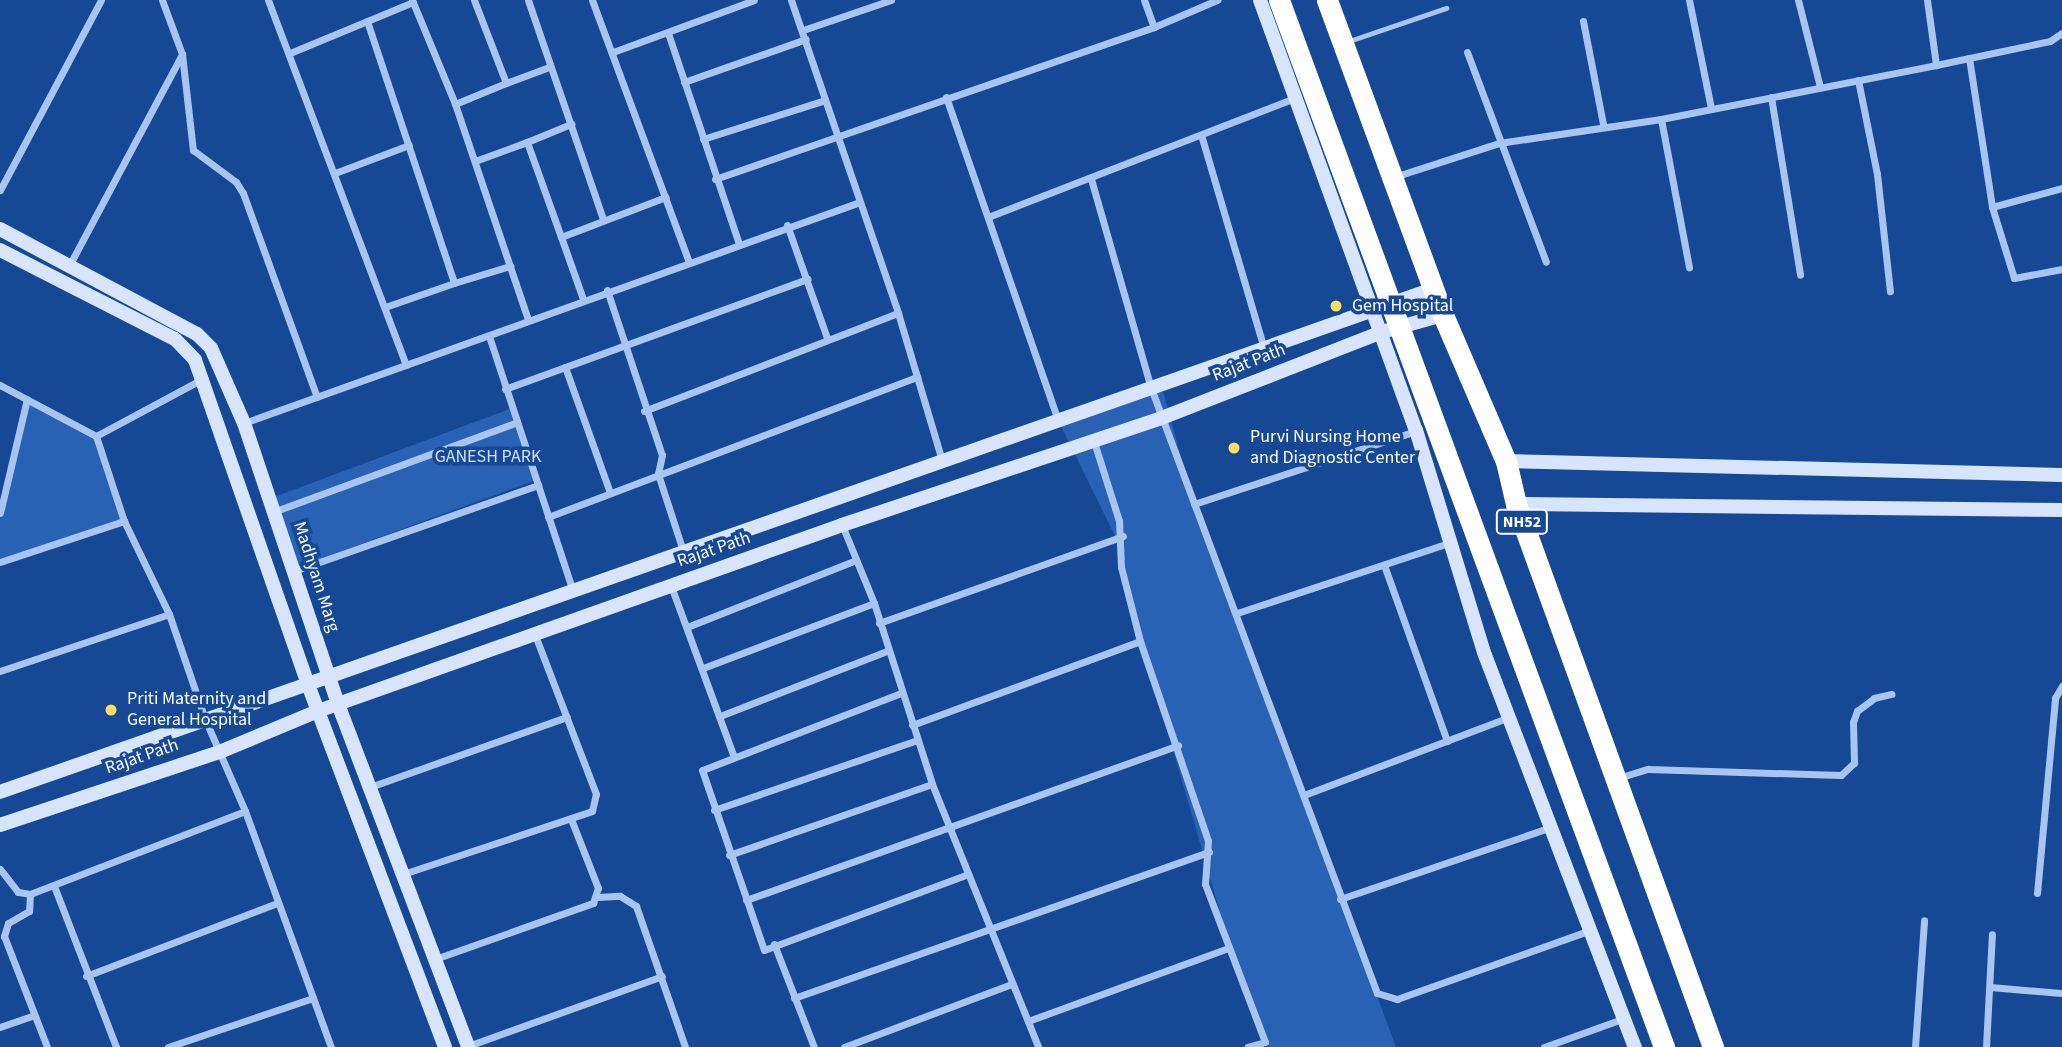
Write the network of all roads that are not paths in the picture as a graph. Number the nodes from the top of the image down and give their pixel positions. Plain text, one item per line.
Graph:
1 (101, 0) edge
2 (162, 0) edge
3 (268, 0) edge
4 (474, 0) edge
5 (528, 0) edge
6 (592, 0) edge
7 (754, 0) edge
8 (791, 0) edge
9 (891, 0) edge
10 (1144, 0) edge
11 (1217, 0) edge
12 (1260, 0) edge
13 (1279, 0) edge
14 (1327, 0) edge
15 (1689, 0) edge
16 (1798, 0) edge
17 (1927, 0) edge
18 (413, 1) edge
19 (1446, 8) dead end
20 (367, 21) junction
21 (1583, 21) dead end
22 (1154, 27) junction
23 (803, 30) junction
24 (668, 33) junction
25 (2062, 33) edge
26 (806, 38) junction
27 (1343, 43) junction
28 (613, 52) junction
29 (1467, 52) dead end
30 (290, 53) junction
31 (182, 54) junction
32 (1969, 58) junction
33 (1937, 65) junction
34 (549, 67) junction
35 (1858, 80) junction
36 (684, 82) junction
37 (506, 83) junction
38 (1820, 87) junction
39 (946, 97) junction
40 (1771, 97) junction
41 (1293, 99) junction
42 (825, 100) junction
43 (455, 104) junction
44 (1711, 108) junction
45 (1661, 119) junction
46 (571, 124) junction
47 (1603, 124) junction
48 (838, 137) junction
49 (1202, 138) junction
50 (703, 139) junction
51 (527, 142) junction
52 (1499, 143) junction
53 (409, 145) junction
54 (475, 161) junction
55 (334, 173) junction
56 (1394, 177) junction
57 (715, 179) junction
58 (1091, 179) junction
59 (2062, 188) edge
60 (0, 190) edge
61 (666, 197) junction
62 (860, 202) junction
63 (1992, 207) junction
64 (988, 217) junction
65 (603, 219) junction
66 (787, 225) junction
67 (0, 229) edge
68 (561, 237) junction
69 (739, 244) junction
70 (0, 250) edge
71 (689, 262) junction
72 (1546, 262) dead end
73 (70, 264) junction
74 (510, 266) junction
75 (1689, 267) dead end
76 (2062, 269) edge
77 (1800, 275) dead end
78 (808, 279) junction
79 (454, 283) junction
80 (607, 289) junction
81 (1433, 289) junction
82 (1890, 290) dead end
83 (583, 299) junction
84 (1383, 305) junction
85 (384, 307) junction
86 (898, 313) junction
87 (1443, 315) junction
88 (528, 320) junction
89 (1392, 329) junction
90 (489, 336) junction
91 (827, 338) junction
92 (625, 346) junction
93 (1264, 348) junction
94 (407, 365) junction
95 (565, 368) junction
96 (204, 377) junction
97 (917, 377) junction
98 (0, 384) edge
99 (1151, 388) junction
100 (505, 389) junction
101 (317, 397) junction
102 (27, 399) junction
103 (644, 411) junction
104 (1164, 417) junction
105 (1058, 420) junction
106 (517, 422) junction
107 (244, 423) junction
108 (1416, 430) junction
109 (96, 436) junction
110 (1094, 442) junction
111 (942, 461) junction
112 (1506, 461) junction
113 (658, 474) junction
114 (2062, 475) edge
115 (538, 485) junction
116 (610, 494) junction
117 (1194, 503) junction
118 (1516, 504) junction
119 (2062, 510) edge
120 (274, 512) junction
121 (0, 513) edge
122 (548, 517) junction
123 (124, 521) junction
124 (842, 525) junction
125 (1123, 536) junction
126 (1449, 543) junction
127 (683, 551) junction
128 (856, 560) junction
129 (0, 562) edge
130 (1384, 565) junction
131 (293, 571) junction
132 (671, 586) junction
133 (572, 589) junction
134 (874, 603) junction
135 (1237, 612) junction
136 (169, 614) junction
137 (879, 623) junction
138 (687, 627) junction
139 (536, 635) junction
140 (1140, 641) junction
141 (887, 651) junction
142 (703, 668) junction
143 (0, 671) edge
144 (328, 675) junction
145 (307, 682) junction
146 (2062, 686) edge
147 (901, 693) junction
148 (1892, 694) dead end
149 (338, 704) junction
150 (318, 711) junction
151 (720, 716) junction
152 (567, 717) junction
153 (1508, 718) junction
154 (205, 719) junction
155 (912, 725) junction
156 (917, 740) junction
157 (1447, 741) junction
158 (1178, 745) junction
159 (222, 751) junction
160 (734, 757) junction
161 (1615, 778) junction
162 (932, 784) junction
163 (370, 787) junction
164 (0, 792) edge
165 (1304, 795) junction
166 (714, 810) junction
167 (245, 811) junction
168 (571, 819) junction
169 (0, 825) edge
170 (949, 825) junction
171 (1551, 827) junction
172 (1209, 852) junction
173 (729, 855) junction
174 (0, 869) edge
175 (402, 874) junction
176 (968, 874) junction
177 (54, 886) junction
178 (2038, 893) dead end
179 (30, 894) junction
180 (598, 897) junction
181 (746, 900) junction
182 (1340, 900) junction
183 (277, 904) junction
184 (1924, 920) dead end
185 (989, 928) junction
186 (1591, 930) junction
187 (1992, 934) dead end
188 (774, 944) junction
189 (1229, 948) junction
190 (4, 952) edge
191 (435, 959) junction
192 (86, 976) junction
193 (662, 976) junction
194 (1012, 984) junction
195 (1990, 987) junction
196 (2062, 993) edge
197 (313, 998) junction
198 (794, 998) junction
199 (34, 1015) junction
200 (1622, 1019) junction
201 (1028, 1021) junction
202 (0, 1027) edge
203 (1266, 1044) edge
204 (1035, 1046) edge
205 (47, 1047) edge
206 (116, 1047) edge
207 (168, 1047) edge
208 (331, 1047) edge
209 (445, 1047) edge
210 (467, 1047) edge
211 (685, 1047) edge
212 (814, 1047) edge
213 (844, 1047) edge
214 (1248, 1047) edge
215 (1544, 1047) edge
216 (1635, 1047) edge
217 (1664, 1047) edge
218 (1713, 1047) edge
219 (1915, 1047) edge
220 (1986, 1047) edge

1 - 60 street
2 - 31 street
3 - 30 street
4 - 37 street
5 - 34 street
6 - 28 street
7 - 24 street
8 - 23 street
9 - 23 street
10 - 22 street
11 - 22 street
12 - 41 street
13 - 84 highway, NH52
14 - 27 highway, NH52
15 - 44 street
16 - 38 street
17 - 33 street
18 - 20 street
18 - 43 street
19 - 27 lane
20 - 30 street
20 - 53 street
21 - 47 street
22 - 39 street
23 - 26 street
24 - 28 street
24 - 36 street
25 - 32 street
26 - 36 street
26 - 42 street
27 - 56 highway, NH52
28 - 61 street
29 - 52 street
30 - 55 street
31 - 73 street
31 - 101 street
32 - 33 street
32 - 63 street
33 - 35 street
34 - 37 street
34 - 46 street
35 - 38 street
35 - 82 street
36 - 50 street
37 - 43 street
38 - 40 street
39 - 48 street
39 - 64 street
40 - 44 street
40 - 77 street
41 - 49 street
41 - 84 street
42 - 48 street
42 - 50 street
43 - 54 street
44 - 45 street
45 - 47 street
45 - 75 street
46 - 51 street
46 - 65 street
47 - 52 street
48 - 57 street
48 - 62 street
49 - 58 street
49 - 93 street
50 - 57 street
51 - 54 street
51 - 68 street
52 - 56 street
52 - 72 street
53 - 55 street
53 - 79 street
54 - 74 street
55 - 85 street
56 - 81 highway, NH52
57 - 69 street
58 - 64 street
58 - 99 street
59 - 63 street
61 - 65 street
61 - 71 street
62 - 66 street
62 - 86 street
63 - 76 street
64 - 105 street
65 - 68 street
66 - 69 street
66 - 78 street
67 - 73 street, Madhyam Marg
68 - 83 street
69 - 71 street
70 - 96 street
71 - 80 street
73 - 107 street, Madhyam Marg
74 - 79 street
74 - 88 street
78 - 91 street
78 - 92 street
79 - 85 street
80 - 83 street
80 - 92 street
81 - 84 street, Rajat Path
81 - 87 highway, NH52
83 - 88 street
84 - 89 highway, NH52
84 - 93 street, Rajat Path
85 - 94 street
86 - 91 street
86 - 97 street
87 - 89 street, Rajat Path
87 - 112 highway, NH52
88 - 90 street
89 - 104 street, Rajat Path
89 - 108 street
89 - 217 highway, NH52
90 - 94 street
90 - 100 street
91 - 103 street
92 - 95 street
92 - 103 street
93 - 99 street, Rajat Path
94 - 101 street
95 - 100 street
95 - 116 street
96 - 109 street
96 - 145 street
97 - 111 street
97 - 113 street
98 - 102 street
99 - 104 street
99 - 105 street, Rajat Path
100 - 106 street
101 - 107 street
102 - 109 street
102 - 121 street
103 - 113 street
104 - 110 street, Rajat Path
104 - 117 street
105 - 111 street, Rajat Path
106 - 115 street
106 - 120 street
107 - 120 street, Madhyam Marg
108 - 117 street
108 - 126 street
109 - 123 street
110 - 124 street, Rajat Path
110 - 125 street
111 - 127 street, Rajat Path
112 - 114 street
112 - 118 highway, NH52
113 - 116 street
113 - 127 street
115 - 122 street
115 - 131 street
116 - 122 street
117 - 135 street
118 - 119 street
118 - 161 highway, NH52
120 - 131 street, Madhyam Marg
122 - 133 street
123 - 129 street
123 - 136 street
124 - 128 street
124 - 132 street, Rajat Path
125 - 137 street
125 - 140 street
126 - 130 street
126 - 153 street
127 - 133 street, Rajat Path
128 - 134 street
128 - 138 street
130 - 135 street
130 - 157 street
131 - 144 street, Madhyam Marg
132 - 138 street
132 - 139 street, Rajat Path
133 - 144 street, Rajat Path
134 - 137 street
134 - 142 street
135 - 165 street
136 - 143 street
136 - 154 street
137 - 141 street
138 - 142 street
139 - 149 street, Rajat Path
139 - 152 street
140 - 155 street
140 - 158 street
141 - 147 street
141 - 151 street
142 - 151 street
144 - 145 street, Rajat Path
144 - 149 street, Madhyam Marg
145 - 150 street
145 - 154 street, Rajat Path
146 - 178 street
147 - 155 street
147 - 160 street
148 - 161 street
149 - 150 street, Rajat Path
149 - 163 street, Madhyam Marg
150 - 159 street, Rajat Path
150 - 209 street
151 - 160 street
152 - 163 street
152 - 168 street
153 - 157 street
153 - 171 street
154 - 159 street
154 - 164 street, Rajat Path
155 - 156 street
156 - 162 street
156 - 166 street
157 - 165 street
158 - 170 street
158 - 172 street
159 - 167 street
159 - 169 street, Rajat Path
160 - 166 street
161 - 218 highway, NH52
162 - 170 street
162 - 173 street
163 - 175 street, Madhyam Marg
165 - 182 street
166 - 173 street
167 - 177 street
167 - 183 street
168 - 175 street
168 - 180 street
170 - 176 street
170 - 181 street
171 - 182 street
171 - 186 street
172 - 185 street
172 - 189 street
173 - 181 street
174 - 179 street
175 - 191 street, Madhyam Marg
176 - 185 street
176 - 188 street
177 - 179 street
177 - 192 street
179 - 190 street
180 - 191 street
180 - 193 street
181 - 188 street
182 - 186 street
183 - 192 street
183 - 197 street
184 - 219 street
185 - 194 street
185 - 198 street
186 - 200 street
187 - 195 street
188 - 198 street
189 - 201 street
189 - 203 street
190 - 199 street
191 - 210 street, Madhyam Marg
192 - 206 street
193 - 210 street
193 - 211 street
194 - 201 street
194 - 213 street
195 - 196 street
195 - 220 street
197 - 207 street
197 - 208 street
198 - 212 street
199 - 202 street
199 - 205 street
200 - 215 street
200 - 216 street
201 - 204 street
203 - 214 street

